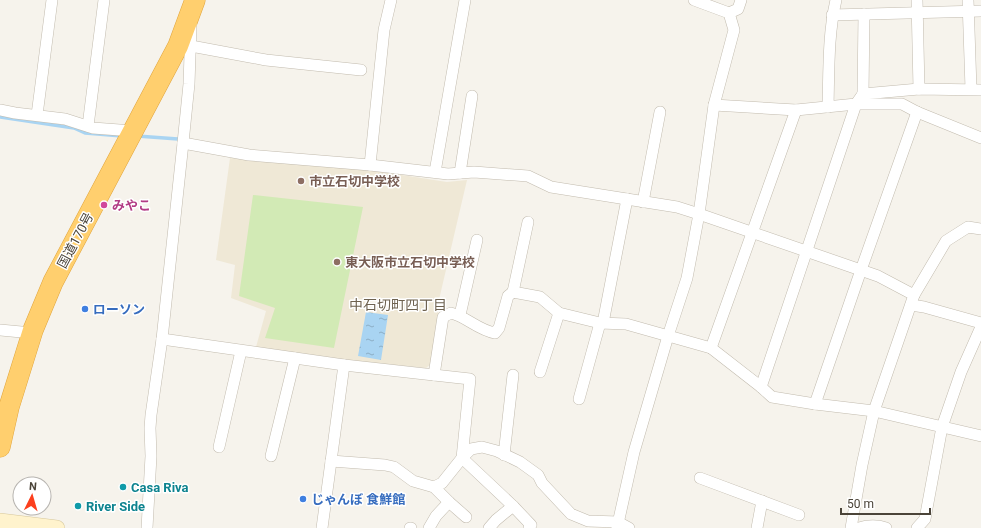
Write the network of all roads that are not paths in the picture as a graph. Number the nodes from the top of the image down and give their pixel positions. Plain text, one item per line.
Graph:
1 (52, 0) edge
2 (104, 0) edge
3 (391, 0) edge
4 (465, 0) edge
5 (694, 0) edge
6 (741, 0) edge
7 (836, 0) edge
8 (917, 0) edge
9 (968, 0) edge
10 (709, 3) edge
11 (193, 5) edge
12 (981, 11) edge
13 (968, 12) junction
14 (729, 13) junction
15 (916, 13) junction
16 (864, 14) junction
17 (832, 15) junction
18 (191, 46) junction
19 (361, 70) dead end
20 (919, 89) junction
21 (976, 90) edge
22 (863, 94) junction
23 (472, 96) dead end
24 (856, 104) junction
25 (714, 105) junction
26 (828, 107) junction
27 (0, 110) edge
28 (796, 110) junction
29 (660, 112) dead end
30 (917, 112) junction
31 (37, 115) junction
32 (88, 126) junction
33 (133, 131) junction
34 (981, 138) edge
35 (183, 143) junction
36 (370, 165) junction
37 (435, 172) junction
38 (460, 173) junction
39 (627, 199) junction
40 (643, 202) junction
41 (699, 214) junction
42 (528, 222) dead end
43 (981, 229) edge
44 (751, 232) junction
45 (477, 240) dead end
46 (807, 251) junction
47 (861, 270) junction
48 (513, 292) junction
49 (913, 300) junction
50 (559, 313) junction
51 (460, 315) junction
52 (601, 323) junction
53 (981, 323) edge
54 (981, 327) edge
55 (0, 330) edge
56 (32, 333) junction
57 (668, 336) junction
58 (162, 339) junction
59 (710, 348) junction
60 (241, 351) junction
61 (295, 358) junction
62 (344, 365) junction
63 (540, 372) dead end
64 (434, 375) junction
65 (513, 375) dead end
66 (761, 387) junction
67 (579, 399) dead end
68 (815, 404) junction
69 (874, 411) junction
70 (942, 427) junction
71 (981, 436) edge
72 (0, 447) edge
73 (219, 447) dead end
74 (504, 454) junction
75 (271, 456) dead end
76 (462, 458) junction
77 (331, 461) junction
78 (700, 478) dead end
79 (434, 487) junction
80 (762, 501) junction
81 (448, 502) junction
82 (513, 506) junction
83 (799, 515) dead end
84 (466, 517) dead end
85 (0, 521) edge
86 (617, 525) edge
87 (57, 528) edge
88 (147, 528) edge
89 (322, 528) edge
90 (429, 528) edge
91 (489, 528) edge
92 (529, 528) edge
93 (629, 528) edge
94 (757, 528) edge
95 (851, 528) edge
96 (859, 528) edge
97 (886, 528) edge
98 (917, 528) edge

1 - 31 street
2 - 32 street
3 - 36 street
4 - 37 street
5 - 10 street
6 - 14 street
7 - 17 street
8 - 15 street
9 - 13 street
10 - 14 street
11 - 18 street
11 - 33 highway, 国道170号
12 - 13 street
13 - 15 street
13 - 21 street
14 - 25 street
15 - 16 street
15 - 20 street
16 - 17 street
16 - 22 street
17 - 26 street
18 - 19 street
18 - 35 street
20 - 21 street
20 - 22 street
22 - 24 street
23 - 38 street
24 - 26 street
24 - 30 street
24 - 46 street
25 - 28 street
25 - 41 street
26 - 28 street
27 - 31 street
28 - 44 street
29 - 40 street
30 - 34 street
30 - 47 street
31 - 32 street
32 - 33 street
33 - 56 highway, 国道170号
35 - 36 street
35 - 58 street
36 - 37 street
37 - 38 street
38 - 39 street
39 - 40 street
39 - 52 street
40 - 41 street
41 - 44 street
41 - 57 street
42 - 48 street
43 - 49 street
44 - 46 street
44 - 59 street
45 - 51 street
46 - 47 street
46 - 66 street
47 - 49 street
47 - 68 street
48 - 50 street
48 - 51 street
49 - 53 street
49 - 69 street
50 - 52 street
50 - 63 street
51 - 64 street
52 - 57 street
52 - 67 street
54 - 70 street
55 - 56 street
56 - 72 highway, 国道170号
57 - 59 street
57 - 86 street
58 - 60 street
58 - 88 street
59 - 66 street
60 - 61 street
60 - 73 street
61 - 62 street
61 - 75 street
62 - 64 street
62 - 77 street
64 - 76 street
65 - 74 street
66 - 68 street
68 - 69 street
69 - 70 street
69 - 95 street
70 - 71 street
70 - 98 street
74 - 76 street
74 - 86 street
76 - 79 street
76 - 82 street
77 - 79 street
77 - 89 street
78 - 80 street
79 - 81 street
80 - 83 street
80 - 94 street
81 - 84 street
81 - 90 street
82 - 91 street
82 - 92 street
85 - 87 street
86 - 93 street
96 - 97 street

